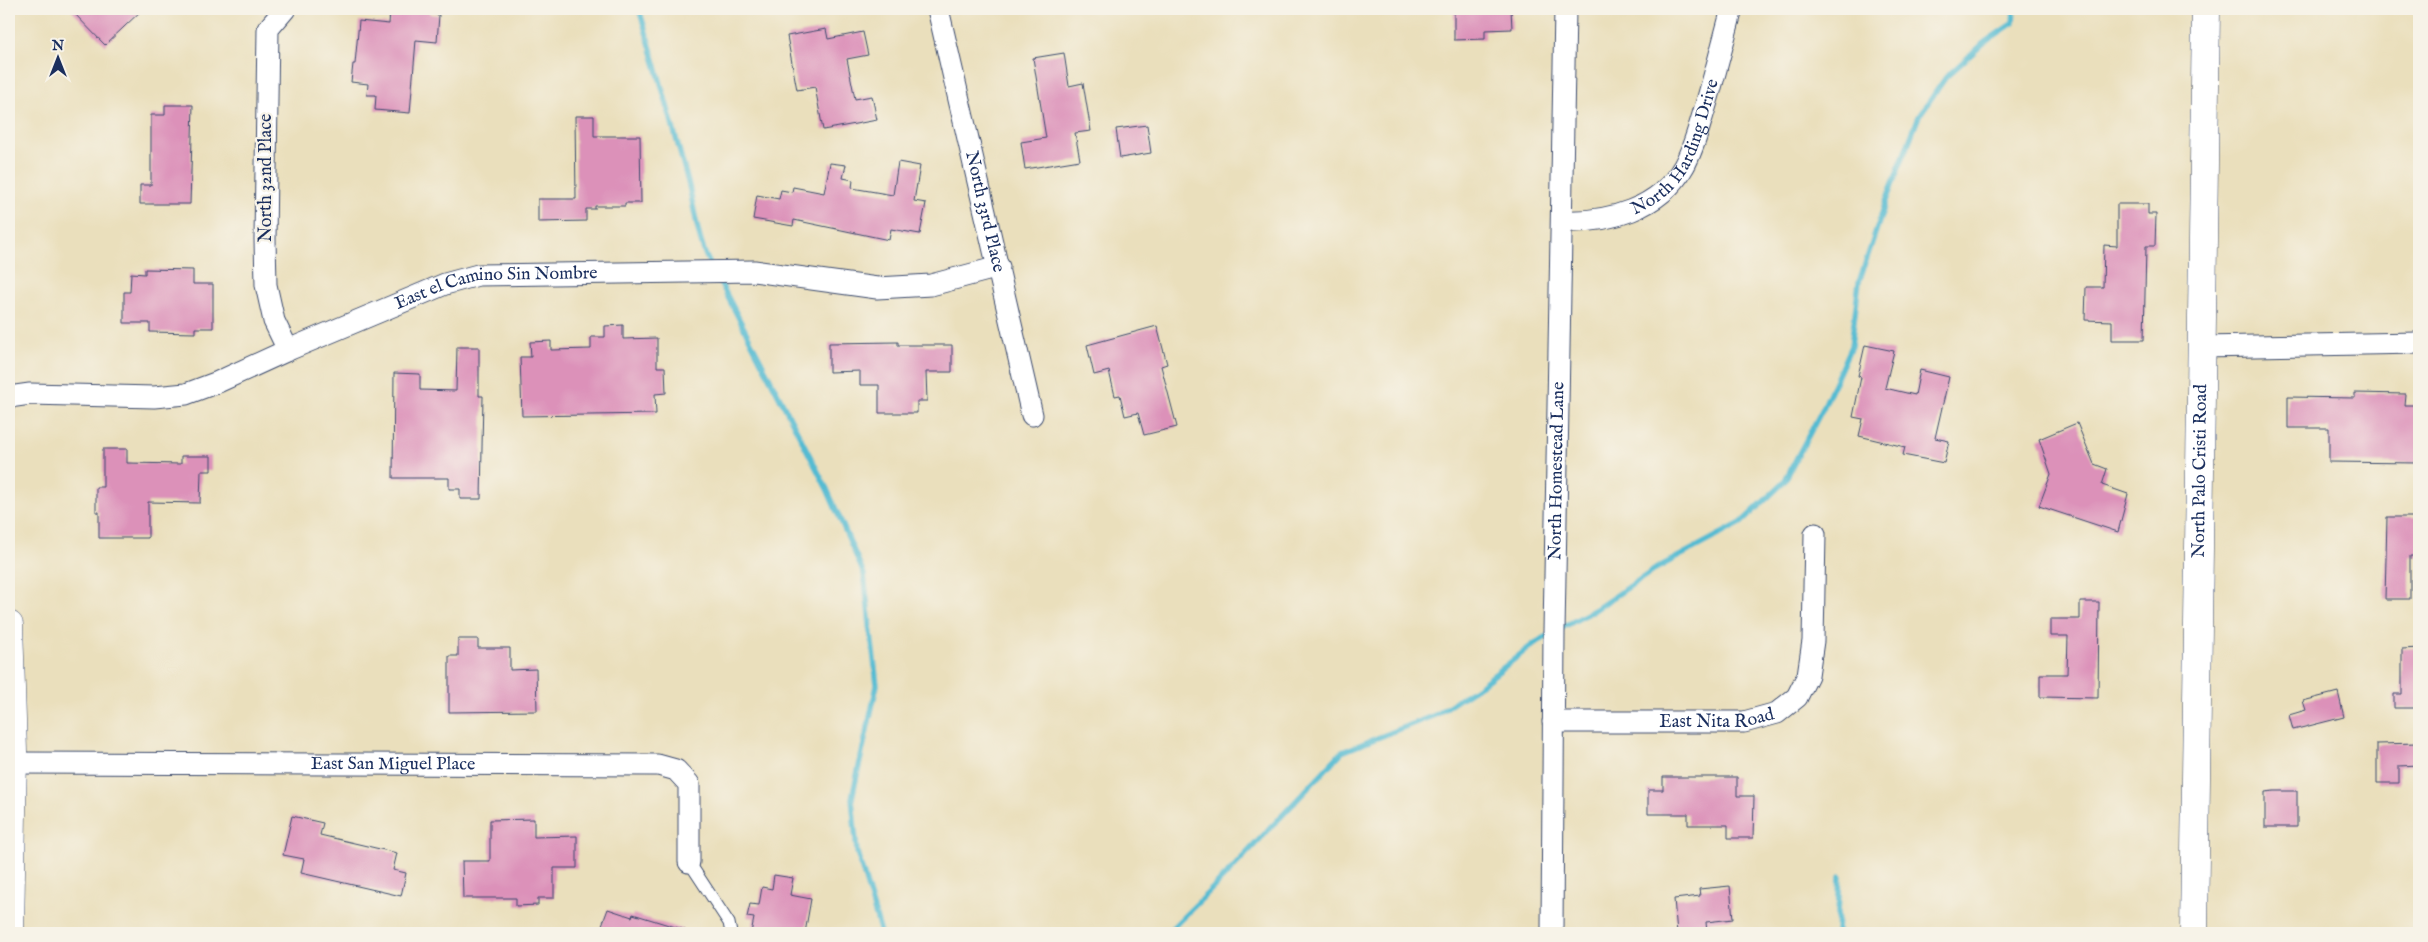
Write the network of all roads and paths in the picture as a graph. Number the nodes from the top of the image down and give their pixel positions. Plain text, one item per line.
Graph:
1 (285, 9) edge
2 (938, 9) edge
3 (1565, 9) edge
4 (1732, 9) edge
5 (2206, 9) edge
6 (1562, 221) junction
7 (999, 268) junction
8 (2419, 343) edge
9 (2203, 347) junction
10 (288, 350) junction
11 (9, 397) edge
12 (1032, 414) dead end
13 (1815, 534) dead end
14 (9, 625) edge
15 (10, 719) edge
16 (1553, 722) junction
17 (13, 763) junction
18 (689, 862) joint
19 (10, 933) edge
20 (731, 933) edge
21 (1552, 933) edge
22 (2194, 933) edge

1 - 10 street, North 32nd Place
2 - 7 street, North 33rd Place
3 - 6 street, North Homestead Lane
4 - 6 street, North Harding Drive
5 - 9 street, North Palo Cristi Road
6 - 16 street, North Homestead Lane
7 - 10 street, East el Camino Sin Nombre
7 - 12 street, North 33rd Place
8 - 9 street
9 - 22 street, North Palo Cristi Road
10 - 11 street, East el Camino Sin Nombre
13 - 16 street, East Nita Road
14 - 15 street
15 - 17 street
16 - 21 street, North Homestead Lane
17 - 18 street, East San Miguel Place
17 - 19 street
18 - 20 lane

